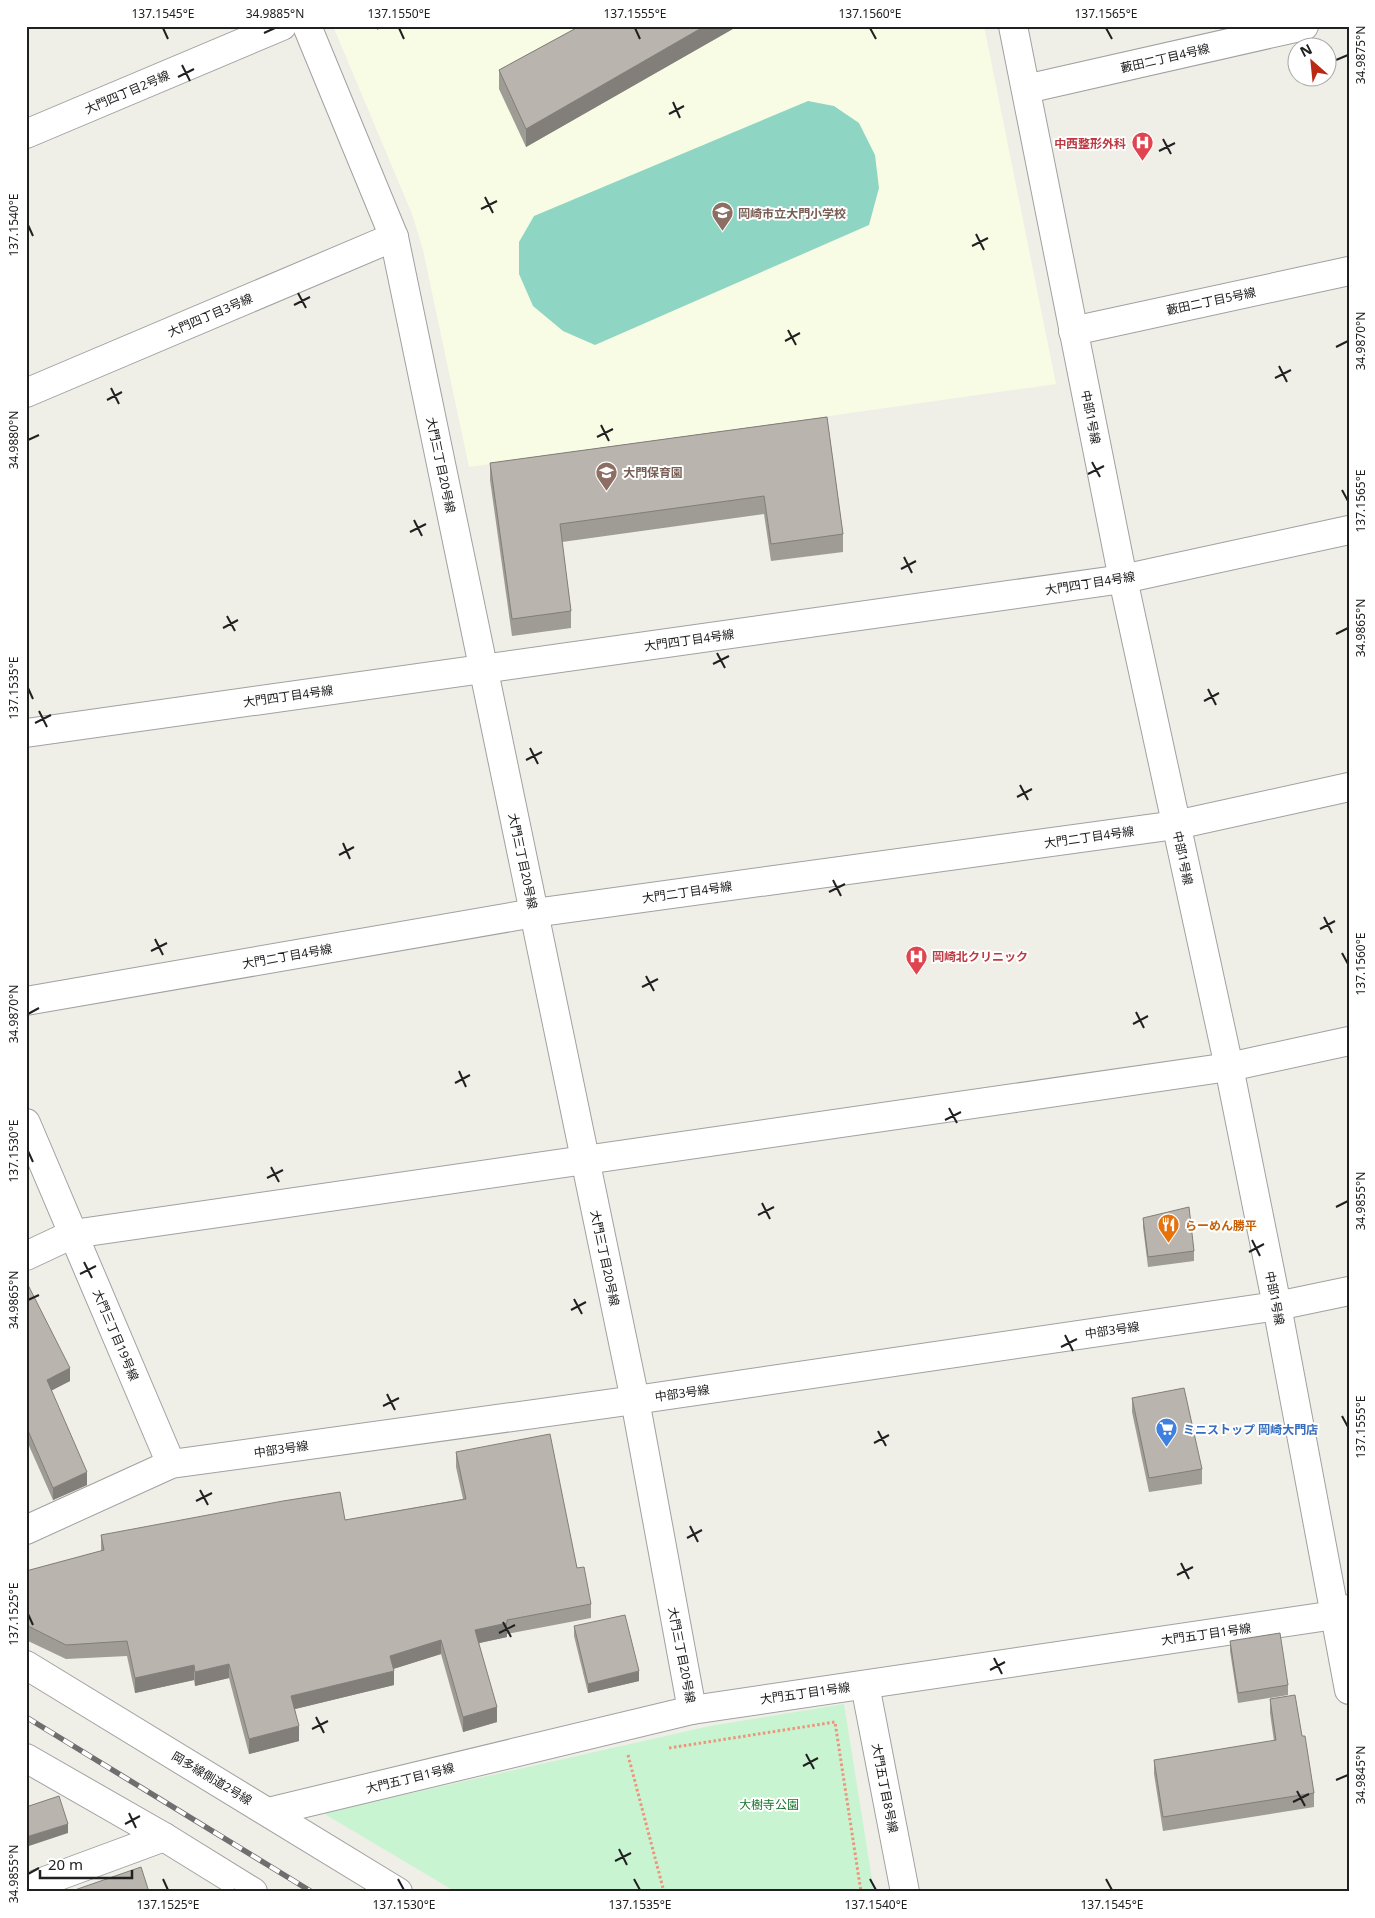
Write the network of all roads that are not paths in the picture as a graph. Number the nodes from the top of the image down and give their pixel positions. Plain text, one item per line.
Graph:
1 (282, 26) edge
2 (307, 26) edge
3 (1013, 26) edge
4 (1304, 26) edge
5 (1026, 89) junction
6 (26, 134) edge
7 (394, 237) junction
8 (1349, 271) edge
9 (1073, 331) junction
10 (26, 393) edge
11 (1349, 530) edge
12 (1123, 579) junction
13 (483, 668) junction
14 (26, 733) edge
15 (1349, 788) edge
16 (1176, 825) junction
17 (534, 913) junction
18 (26, 1001) edge
19 (1349, 1041) edge
20 (1229, 1068) junction
21 (26, 1123) edge
22 (584, 1159) junction
23 (74, 1234) junction
24 (26, 1256) edge
25 (1349, 1291) edge
26 (1277, 1306) junction
27 (635, 1400) junction
28 (171, 1464) junction
29 (26, 1530) edge
30 (1342, 1612) edge
31 (26, 1665) edge
32 (865, 1685) junction
33 (1349, 1690) edge
34 (692, 1710) junction
35 (26, 1758) edge
36 (268, 1812) junction
37 (164, 1837) junction
38 (26, 1888) edge
39 (253, 1892) edge
40 (398, 1892) edge
41 (905, 1892) edge

1 - 6 street, 大門四丁目2号線
2 - 7 street, 大門三丁目20号線
3 - 5 street, 中部1号線
4 - 5 street, 藪田二丁目4号線
5 - 9 street, 中部1号線
7 - 10 street, 大門四丁目3号線
7 - 13 street, 大門三丁目20号線
8 - 9 street, 藪田二丁目5号線
9 - 12 street, 中部1号線
11 - 12 street, 大門四丁目4号線
12 - 13 street, 大門四丁目4号線
12 - 16 street, 中部1号線
13 - 14 street, 大門四丁目4号線
13 - 17 street, 大門三丁目20号線
15 - 16 street, 大門二丁目4号線
16 - 17 street, 大門二丁目4号線
16 - 20 street, 中部1号線
17 - 18 street, 大門二丁目4号線
17 - 22 street, 大門三丁目20号線
19 - 20 street
20 - 22 street
20 - 26 street, 中部1号線
21 - 23 street, 大門三丁目19号線
22 - 23 street
22 - 27 street, 大門三丁目20号線
23 - 24 street
23 - 28 street, 大門三丁目19号線
25 - 26 street, 中部3号線
26 - 27 street, 中部3号線
26 - 30 street, 中部1号線
27 - 28 street, 中部3号線
27 - 34 street, 大門三丁目20号線
28 - 29 street, 中部3号線
30 - 32 street, 大門五丁目1号線
30 - 33 street, 中部1号線
31 - 36 street, 岡多線側道2号線
32 - 34 street, 大門五丁目1号線
32 - 41 street, 大門五丁目8号線
34 - 36 street, 大門五丁目1号線
35 - 37 street
36 - 40 street, 岡多線側道2号線
37 - 38 street
37 - 39 street

